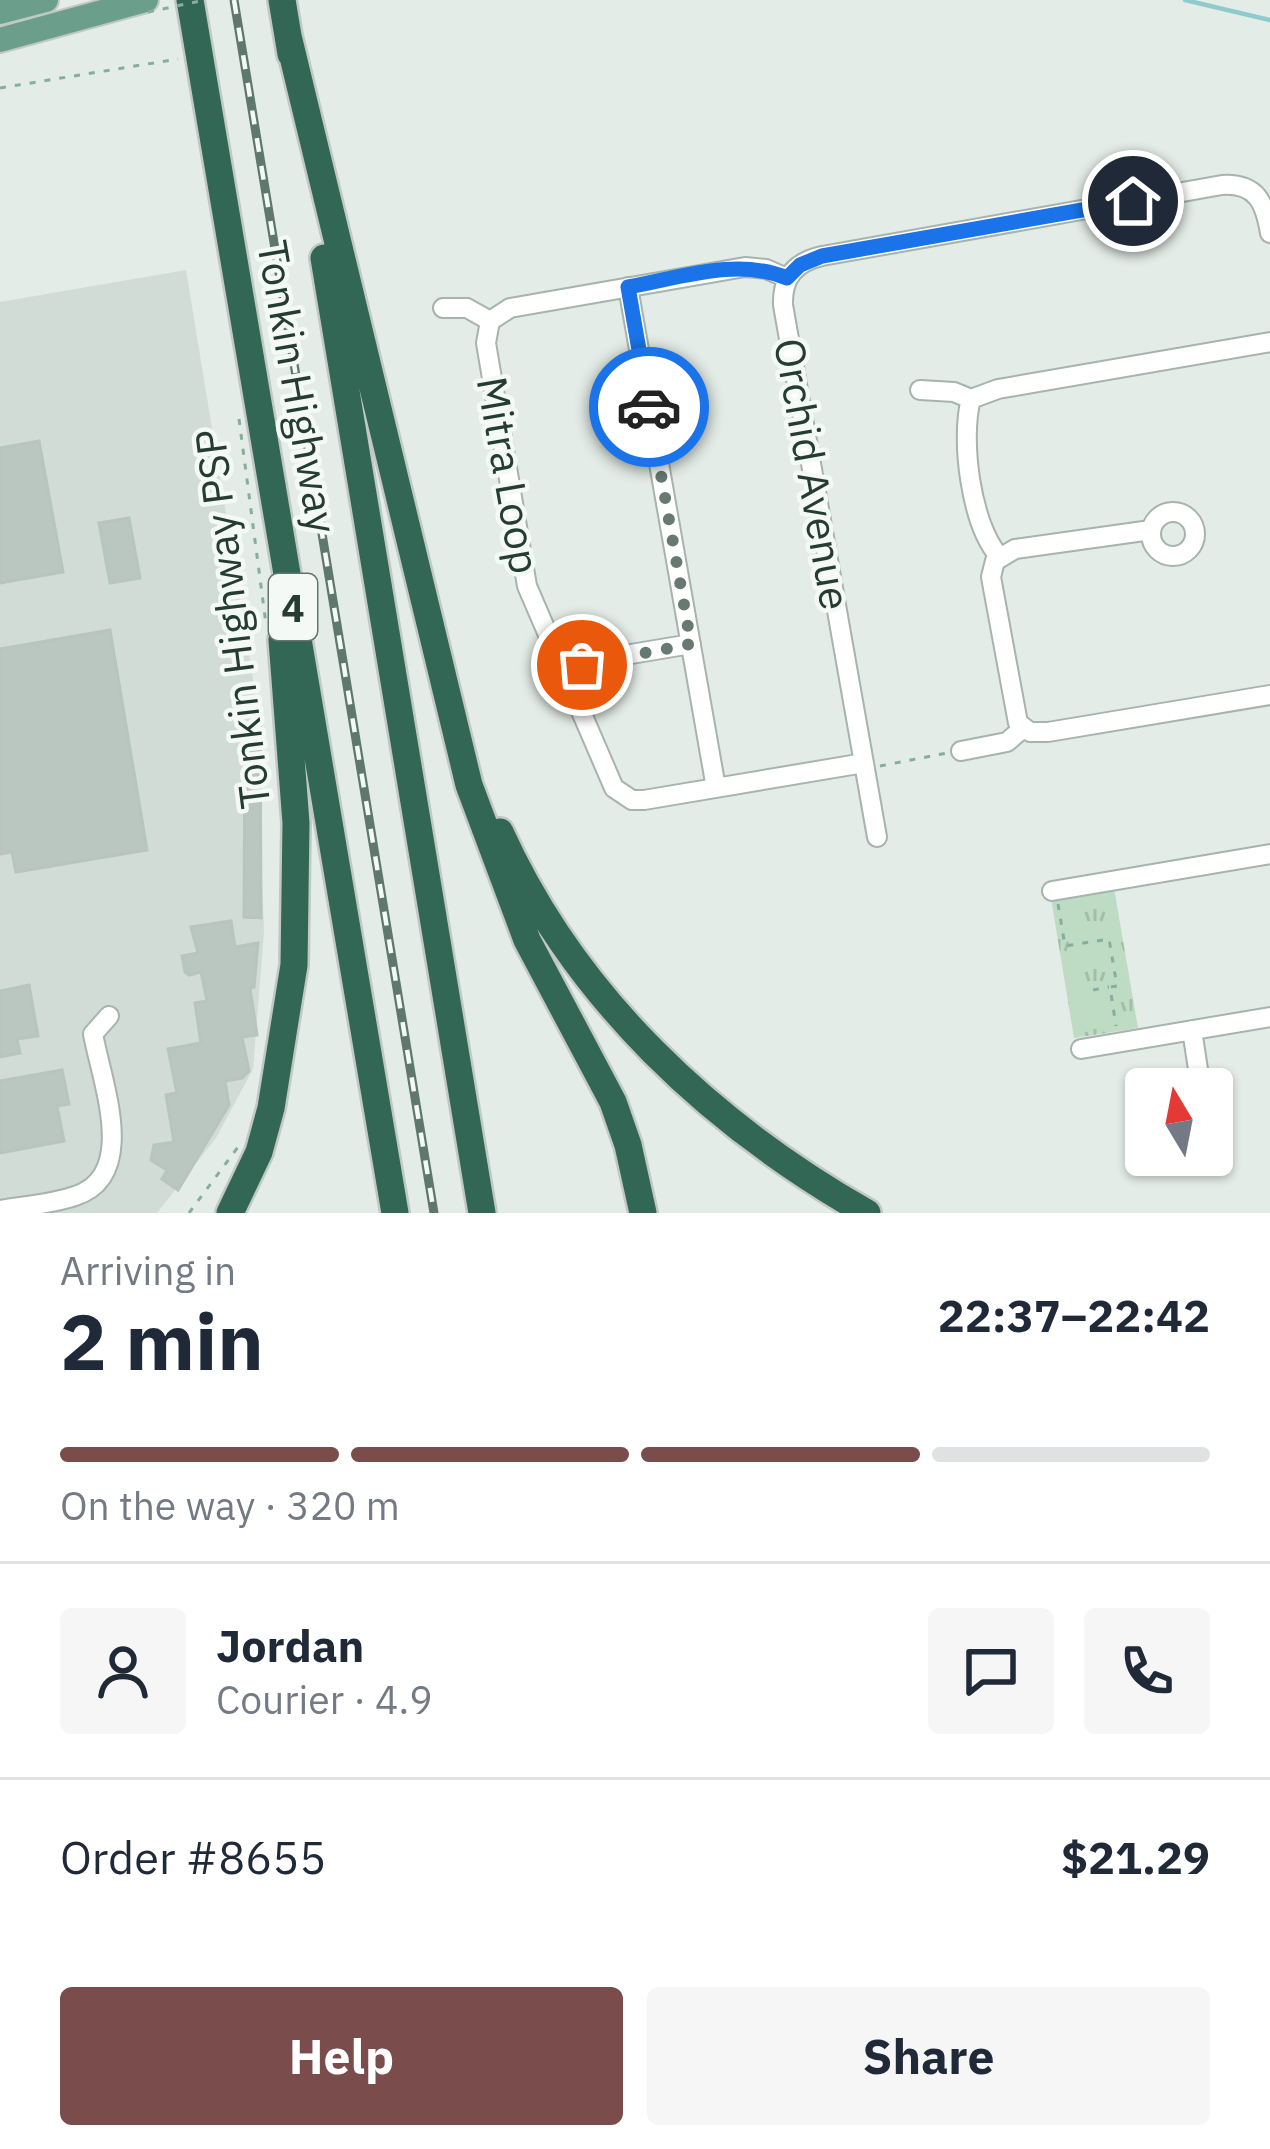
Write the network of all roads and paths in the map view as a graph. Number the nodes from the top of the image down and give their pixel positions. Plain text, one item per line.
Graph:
1 (46, 0) edge
2 (170, 0) edge
3 (205, 0) edge
4 (282, 0) edge
5 (147, 6) edge
6 (182, 10) edge
7 (0, 12) edge
8 (288, 36) junction
9 (0, 40) edge
10 (189, 55) junction
11 (0, 88) edge
12 (1264, 188) edge
13 (1270, 233) edge
14 (787, 278) junction
15 (628, 287) junction
16 (443, 308) dead end
17 (490, 321) junction
18 (1270, 343) edge
19 (920, 390) dead end
20 (970, 399) junction
21 (237, 406) dead end
22 (1151, 530) dead end
23 (999, 556) junction
24 (266, 624) dead end
25 (691, 644) junction
26 (563, 674) junction
27 (447, 694) junction
28 (1270, 694) edge
29 (1022, 729) junction
30 (961, 751) joint
31 (865, 768) junction
32 (716, 788) junction
33 (877, 837) dead end
34 (1270, 854) edge
35 (1054, 890) joint
36 (1082, 934) dead end
37 (1084, 943) junction
38 (1109, 987) junction
39 (1093, 990) dead end
40 (109, 1016) dead end
41 (1270, 1018) edge
42 (1192, 1030) junction
43 (1119, 1042) junction
44 (1081, 1049) dead end
45 (1198, 1068) edge
46 (242, 1140) dead end
47 (0, 1210) edge
48 (189, 1213) edge
49 (230, 1213) edge
50 (395, 1213) edge
51 (482, 1213) edge
52 (643, 1213) edge
53 (866, 1213) edge

1 - 7 main road
2 - 6 path
3 - 5 path, bridge
4 - 8 highway, Tonkin Highway / 4
5 - 9 main road
6 - 10 highway, Tonkin Highway / 4
8 - 27 highway
8 - 51 highway, Tonkin Highway / 4
10 - 11 path
10 - 49 highway
10 - 50 highway, Tonkin Highway / 4
12 - 13 street, Orchid Avenue
12 - 14 street, Orchid Avenue
14 - 15 street, Mitra Loop
14 - 31 street, Orchid Avenue
15 - 17 street, Mitra Loop
15 - 25 street
16 - 17 street, Mitra Loop
17 - 26 street, Mitra Loop
18 - 20 street
19 - 20 street
20 - 23 street
21 - 24 path, Tonkin Highway PSP
22 - 23 street
23 - 29 street
25 - 26 street
25 - 32 street
26 - 32 street, Mitra Loop
27 - 52 highway
27 - 53 highway
28 - 29 street
29 - 30 street
30 - 31 path
31 - 32 street, Mitra Loop
31 - 33 street, Orchid Avenue
34 - 35 street
35 - 37 path
36 - 37 path
37 - 38 path
38 - 39 path
38 - 43 path
40 - 47 street
41 - 42 street
42 - 43 street
42 - 45 street
43 - 44 street
46 - 48 path

